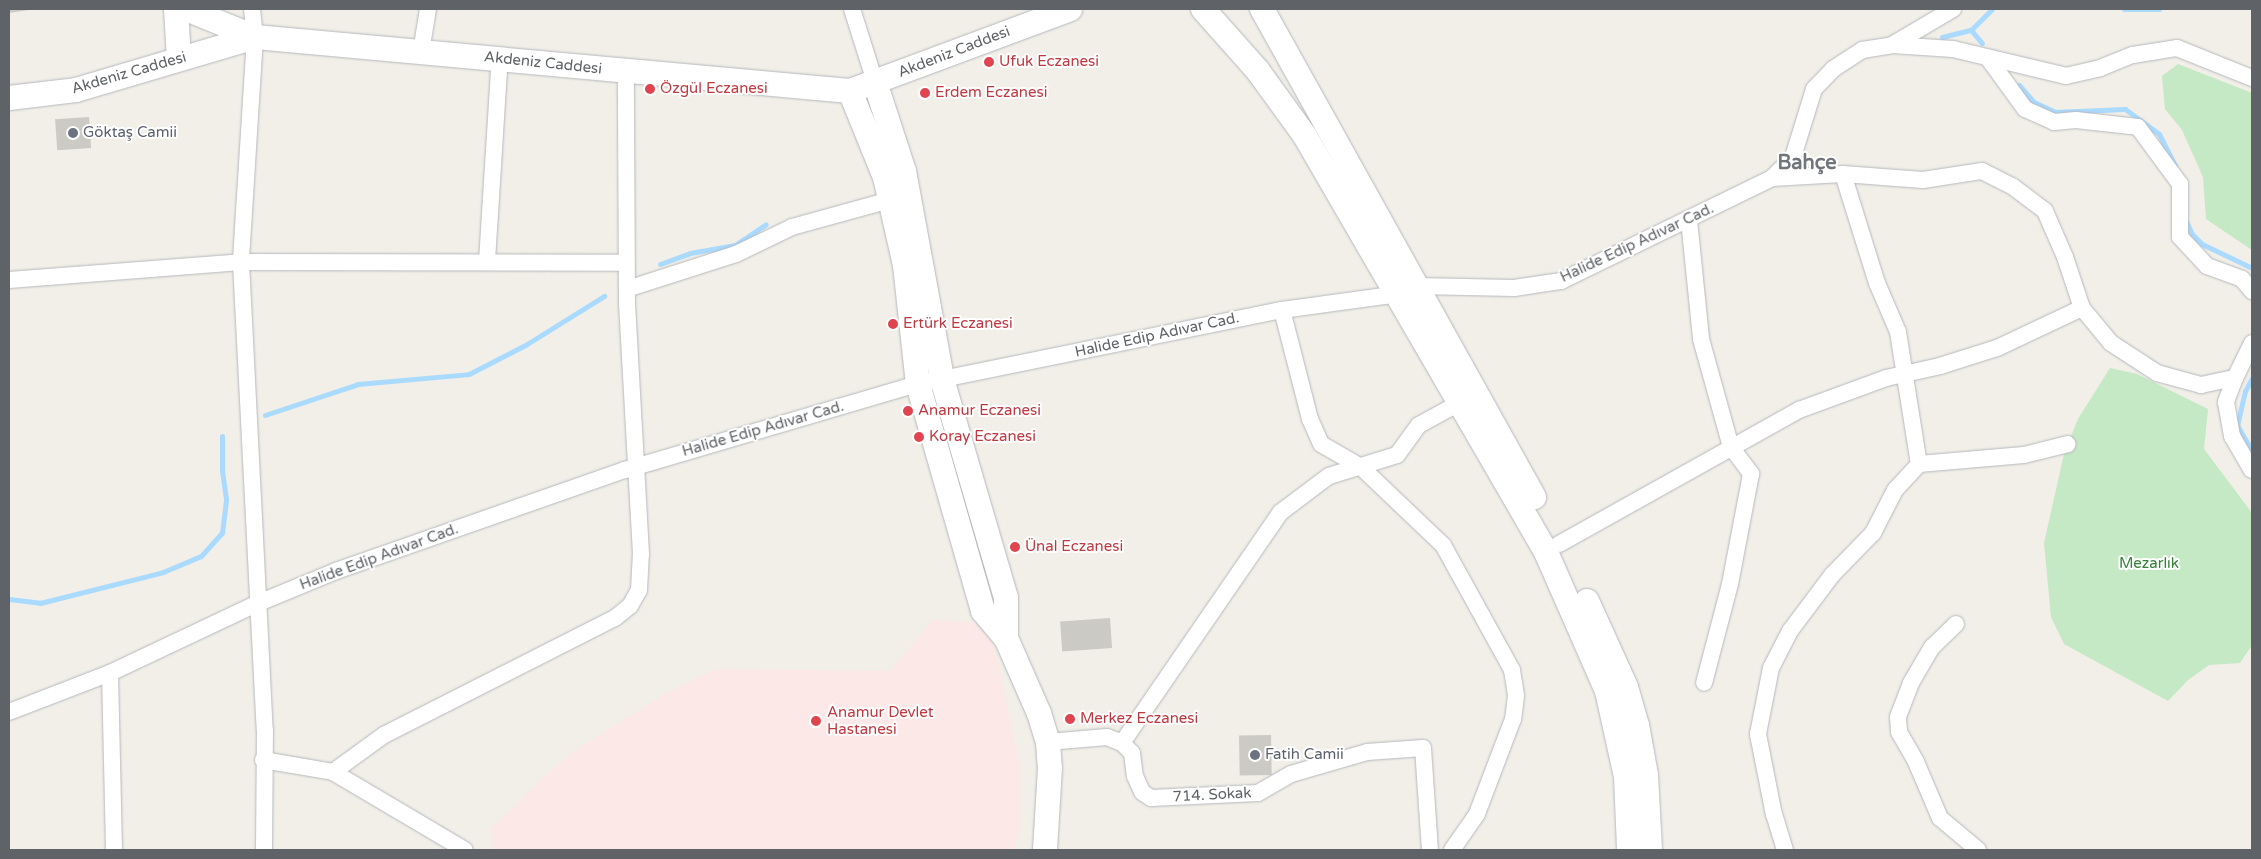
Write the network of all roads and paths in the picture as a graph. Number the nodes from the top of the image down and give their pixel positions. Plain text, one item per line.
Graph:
1 (176, 9) edge
2 (186, 9) edge
3 (252, 9) edge
4 (428, 9) edge
5 (852, 9) edge
6 (1070, 9) edge
7 (1203, 9) edge
8 (1262, 9) edge
9 (1953, 9) edge
10 (255, 37) junction
11 (1892, 45) junction
12 (421, 52) junction
13 (500, 57) junction
14 (1988, 58) junction
15 (178, 59) junction
16 (626, 71) junction
17 (2252, 78) edge
18 (875, 82) junction
19 (850, 91) junction
20 (9, 98) edge
21 (1842, 174) junction
22 (1772, 178) junction
23 (890, 200) junction
24 (1689, 220) junction
25 (487, 261) junction
26 (242, 262) junction
27 (626, 263) junction
28 (9, 280) edge
29 (627, 289) junction
30 (1408, 290) junction
31 (2252, 291) edge
32 (2082, 308) junction
33 (1282, 310) junction
34 (2252, 343) edge
35 (1906, 374) junction
36 (2235, 378) junction
37 (942, 379) junction
38 (918, 384) junction
39 (1461, 402) junction
40 (2068, 444) dead end
41 (1731, 447) junction
42 (1919, 464) junction
43 (636, 466) junction
44 (1362, 467) junction
45 (2252, 470) edge
46 (1559, 544) junction
47 (256, 604) junction
48 (1956, 624) dead end
49 (1006, 638) junction
50 (110, 673) junction
51 (1704, 683) dead end
52 (9, 712) edge
53 (1048, 742) junction
54 (1122, 743) junction
55 (263, 760) junction
56 (333, 772) junction
57 (114, 850) edge
58 (264, 850) edge
59 (465, 850) edge
60 (1045, 850) edge
61 (1430, 850) edge
62 (1452, 850) edge
63 (1630, 850) edge
64 (1650, 850) edge
65 (1785, 850) edge
66 (1978, 850) edge

1 - 15 street
2 - 10 street
3 - 10 street
4 - 12 street
5 - 18 street
6 - 18 street, Akdeniz Caddesi
7 - 30 street
8 - 30 street
9 - 11 street
10 - 12 street, Akdeniz Caddesi
10 - 15 street, Akdeniz Caddesi
10 - 26 street
11 - 14 street, Halide Edip Adıvar Cad.
11 - 22 street, Halide Edip Adıvar Cad.
12 - 13 street, Akdeniz Caddesi
13 - 16 street, Akdeniz Caddesi
13 - 25 street
14 - 17 street, Halide Edip Adıvar Cad.
14 - 31 street
15 - 20 street, Akdeniz Caddesi
16 - 19 street, Akdeniz Caddesi
16 - 27 street
18 - 19 street, Akdeniz Caddesi
18 - 37 street
19 - 23 street
21 - 22 street
21 - 32 street
21 - 35 street
22 - 24 street, Halide Edip Adıvar Cad.
23 - 29 street
23 - 38 street
24 - 30 street, Halide Edip Adıvar Cad.
24 - 41 street
25 - 26 street
25 - 27 street
26 - 28 street
26 - 47 street
27 - 29 street
29 - 43 street
30 - 33 street, Halide Edip Adıvar Cad.
30 - 39 street
30 - 46 street
32 - 35 street
32 - 36 street
33 - 37 street, Halide Edip Adıvar Cad.
33 - 44 street
34 - 36 street
35 - 41 street
35 - 42 street
36 - 45 street
37 - 38 street, Halide Edip Adıvar Cad.
37 - 49 street
38 - 43 street, Halide Edip Adıvar Cad.
38 - 49 street
39 - 44 street
39 - 63 street
40 - 42 street
41 - 46 street
41 - 51 street
42 - 65 street
43 - 47 street, Halide Edip Adıvar Cad.
43 - 56 street
44 - 54 street
44 - 62 street
46 - 64 street
47 - 50 street, Halide Edip Adıvar Cad.
47 - 55 street
48 - 66 street
49 - 53 street
50 - 52 street, Halide Edip Adıvar Cad.
50 - 57 street
53 - 54 street
53 - 60 street
54 - 61 street, 714. Sokak
55 - 56 street
55 - 58 street
56 - 59 street

